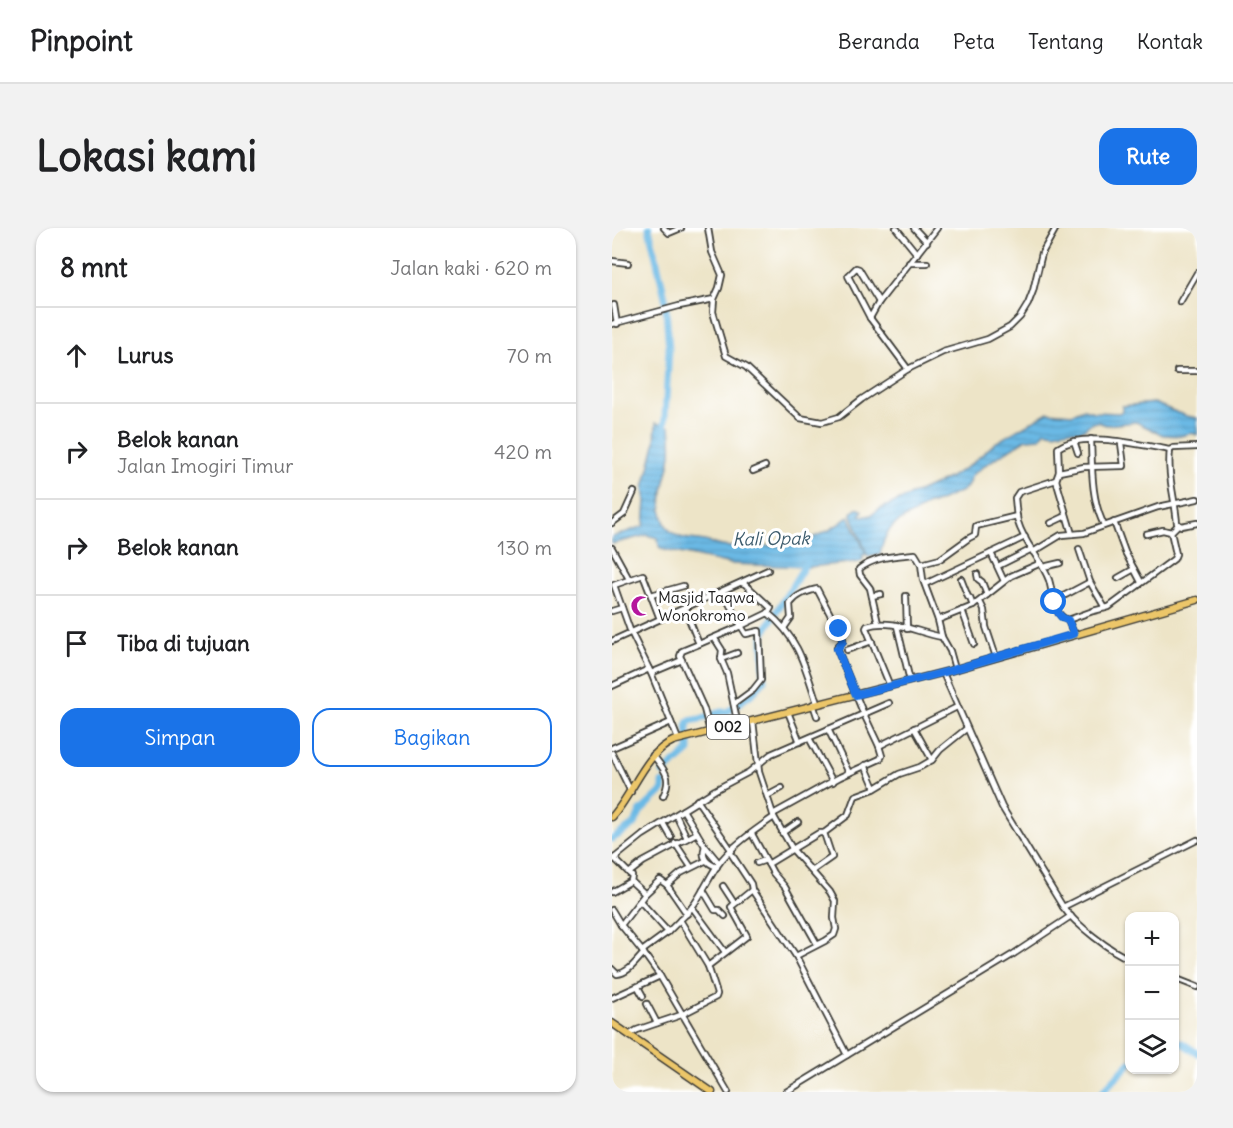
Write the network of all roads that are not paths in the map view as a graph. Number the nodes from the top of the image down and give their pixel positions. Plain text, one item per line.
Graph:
1 (664, 228) edge
2 (681, 228) edge
3 (708, 228) edge
4 (896, 228) edge
5 (914, 228) edge
6 (1056, 228) edge
7 (935, 229) edge
8 (927, 242) junction
9 (917, 254) junction
10 (612, 261) edge
11 (628, 263) dead end
12 (909, 263) junction
13 (927, 263) dead end
14 (1197, 273) edge
15 (714, 299) junction
16 (879, 302) junction
17 (1180, 302) dead end
18 (614, 305) dead end
19 (870, 318) junction
20 (614, 324) edge
21 (908, 369) junction
22 (1177, 371) dead end
23 (1197, 371) edge
24 (1091, 439) junction
25 (1074, 441) junction
26 (1121, 443) junction
27 (1197, 447) edge
28 (1170, 450) junction
29 (1078, 453) dead end
30 (765, 466) dead end
31 (1092, 466) junction
32 (753, 471) dead end
33 (1059, 472) junction
34 (1056, 480) junction
35 (634, 492) dead end
36 (1197, 499) edge
37 (1175, 503) junction
38 (1130, 508) dead end
39 (1017, 516) junction
40 (1066, 516) junction
41 (1133, 516) junction
42 (1114, 522) junction
43 (612, 523) edge
44 (1051, 523) dead end
45 (1197, 523) edge
46 (1104, 525) junction
47 (1178, 525) junction
48 (1171, 532) junction
49 (1072, 534) junction
50 (1146, 534) dead end
51 (1025, 537) junction
52 (612, 548) edge
53 (1079, 549) dead end
54 (1033, 550) junction
55 (991, 554) junction
56 (1060, 563) dead end
57 (921, 564) junction
58 (1042, 565) junction
59 (998, 566) junction
60 (1134, 569) junction
61 (768, 570) dead end
62 (976, 574) dead end
63 (930, 576) dead end
64 (1118, 578) dead end
65 (629, 579) junction
66 (961, 579) dead end
67 (1004, 581) junction
68 (924, 582) junction
69 (1090, 582) junction
70 (1141, 582) junction
71 (741, 583) junction
72 (683, 586) dead end
73 (723, 592) junction
74 (882, 594) dead end
75 (651, 595) junction
76 (987, 595) junction
77 (872, 596) junction
78 (906, 596) dead end
79 (1197, 600) edge
80 (980, 602) junction
81 (1054, 602) junction
82 (973, 606) junction
83 (622, 608) junction
84 (1105, 608) junction
85 (684, 609) junction
86 (962, 610) junction
87 (612, 611) edge
88 (769, 614) junction
89 (660, 619) junction
90 (938, 620) junction
91 (1068, 620) junction
92 (878, 623) junction
93 (741, 626) junction
94 (897, 626) junction
95 (784, 628) junction
96 (907, 629) junction
97 (632, 632) junction
98 (1074, 634) junction
99 (942, 637) junction
100 (715, 639) junction
101 (612, 641) edge
102 (872, 641) junction
103 (699, 644) junction
104 (974, 644) dead end
105 (847, 650) dead end
106 (737, 653) dead end
107 (996, 657) junction
108 (721, 659) junction
109 (682, 660) junction
110 (955, 669) junction
111 (650, 671) junction
112 (943, 673) junction
113 (910, 681) junction
114 (612, 686) edge
115 (890, 686) junction
116 (856, 695) junction
117 (889, 702) dead end
118 (815, 704) junction
119 (734, 705) junction
120 (957, 707) junction
121 (788, 712) junction
122 (863, 713) junction
123 (817, 716) dead end
124 (753, 721) junction
125 (671, 722) junction
126 (738, 725) junction
127 (914, 728) junction
128 (828, 729) junction
129 (966, 729) junction
130 (710, 732) junction
131 (809, 738) junction
132 (678, 739) junction
133 (800, 742) junction
134 (879, 746) junction
135 (612, 748) edge
136 (612, 753) edge
137 (653, 755) junction
138 (932, 760) junction
139 (758, 763) junction
140 (865, 765) junction
141 (849, 773) junction
142 (833, 782) junction
143 (782, 788) dead end
144 (875, 788) junction
145 (631, 792) junction
146 (663, 796) dead end
147 (767, 796) junction
148 (697, 800) junction
149 (684, 810) junction
150 (676, 815) junction
151 (774, 815) junction
152 (612, 817) edge
153 (798, 822) dead end
154 (663, 823) junction
155 (824, 832) junction
156 (697, 833) junction
157 (782, 833) junction
158 (752, 834) junction
159 (671, 837) dead end
160 (687, 838) junction
161 (1197, 840) edge
162 (675, 843) junction
163 (705, 846) junction
164 (793, 850) junction
165 (731, 851) junction
166 (613, 859) edge
167 (705, 861) junction
168 (767, 862) junction
169 (757, 863) dead end
170 (718, 865) junction
171 (691, 867) junction
172 (812, 871) junction
173 (629, 873) junction
174 (632, 881) junction
175 (667, 885) junction
176 (723, 886) dead end
177 (703, 890) junction
178 (752, 890) junction
179 (612, 892) edge
180 (645, 894) junction
181 (640, 901) junction
182 (734, 903) junction
183 (692, 907) junction
184 (1063, 907) junction
185 (612, 909) edge
186 (687, 914) junction
187 (725, 916) dead end
188 (1071, 916) junction
189 (680, 920) junction
190 (614, 921) edge
191 (621, 925) junction
192 (668, 932) junction
193 (817, 944) junction
194 (643, 952) junction
195 (724, 952) junction
196 (796, 956) junction
197 (1125, 956) edge
198 (708, 966) junction
199 (612, 969) edge
200 (660, 976) junction
201 (1179, 980) edge
202 (638, 987) junction
203 (1197, 987) edge
204 (643, 996) dead end
205 (612, 998) edge
206 (647, 1004) dead end
207 (681, 1015) junction
208 (612, 1023) edge
209 (657, 1023) junction
210 (629, 1035) junction
211 (847, 1055) junction
212 (712, 1092) edge
213 (728, 1092) edge
214 (786, 1092) edge

1 - 2 street
3 - 15 street
4 - 9 street
5 - 8 street
6 - 21 street
7 - 8 street
8 - 9 street
9 - 12 street
10 - 11 street
12 - 13 street
12 - 16 street
14 - 17 street
15 - 20 street
15 - 21 street
16 - 19 street
16 - 19 street
18 - 20 street
19 - 21 street
22 - 23 street
24 - 25 street
24 - 26 street
24 - 31 street
25 - 29 street
25 - 33 street
26 - 28 street
26 - 31 street
27 - 28 street
28 - 37 street
30 - 32 street
31 - 33 street
31 - 46 street
33 - 34 street
34 - 39 street
34 - 40 street
35 - 43 street
36 - 37 street
37 - 41 street
37 - 47 street
38 - 41 street
39 - 51 street
39 - 57 street
40 - 44 street
40 - 49 street
41 - 42 street
42 - 46 street
42 - 60 street
45 - 47 street
46 - 49 street
47 - 48 street
48 - 50 street
48 - 70 street
49 - 54 street
51 - 54 street
51 - 55 street
52 - 65 street
53 - 69 street
54 - 58 street
54 - 59 street
55 - 59 street
55 - 68 street
56 - 58 street
57 - 68 street
57 - 77 street
58 - 67 street
58 - 81 street
59 - 67 street
60 - 64 street
60 - 70 street
61 - 71 street
62 - 76 street
63 - 68 street
65 - 75 street
65 - 83 street
66 - 82 street
67 - 76 street
68 - 90 street
69 - 81 street
69 - 84 street
70 - 84 street
71 - 73 street
71 - 88 street
72 - 75 street
73 - 85 street
73 - 93 street
74 - 77 street
75 - 89 street
76 - 80 street
77 - 92 street
78 - 96 street
79 - 98 main road, 002
80 - 82 street
80 - 107 street
81 - 91 street
82 - 86 street
83 - 87 street
83 - 97 street
84 - 91 street
85 - 89 street
85 - 103 street
86 - 90 street
86 - 104 street
88 - 93 street
88 - 95 street
89 - 97 street
90 - 99 street
91 - 98 street
92 - 94 street
92 - 102 street
93 - 100 street
93 - 119 street
94 - 96 street
94 - 113 street
95 - 116 street
95 - 118 street
96 - 99 street
97 - 101 street
97 - 111 street
98 - 107 main road, 002
99 - 110 street
100 - 103 street
100 - 108 street
102 - 105 street
102 - 115 street
103 - 109 street
106 - 108 street
107 - 110 main road, 002
108 - 119 street
109 - 111 street
109 - 130 street
110 - 112 main road, 002
111 - 114 street
111 - 125 street
112 - 113 main road, 002
112 - 120 street
113 - 115 main road, 002
115 - 116 main road, 002
116 - 118 main road, 002
116 - 122 street
117 - 122 street
118 - 121 main road, 002
118 - 123 street
119 - 126 street
120 - 127 street
120 - 129 street
121 - 124 main road, 002
121 - 133 street
122 - 128 street
122 - 134 street
124 - 126 main road, 002
124 - 139 street
125 - 132 street
125 - 135 street
126 - 130 main road, 002
127 - 134 street
127 - 138 street
128 - 131 street
128 - 141 street
129 - 138 street
129 - 184 street
130 - 132 main road, 002
131 - 133 street
131 - 142 street
132 - 137 main road, 002
133 - 139 street
134 - 140 street
136 - 145 street
137 - 145 main road, 002
137 - 146 street
138 - 144 street
139 - 147 street
139 - 148 street
140 - 141 street
140 - 144 street
141 - 142 street
142 - 151 street
143 - 147 street
144 - 155 street
145 - 152 main road, 002
147 - 151 street
148 - 149 street
148 - 165 street
149 - 150 street
149 - 156 street
150 - 154 street
150 - 160 street
151 - 157 street
151 - 158 street
153 - 157 street
154 - 159 street
154 - 166 street
155 - 164 street
155 - 172 street
156 - 160 street
156 - 163 street
157 - 164 street
158 - 165 street
158 - 168 street
160 - 162 street
161 - 184 street
162 - 171 street
162 - 173 street
163 - 167 street
163 - 170 street
164 - 168 street
164 - 172 street
165 - 170 street
165 - 178 street
166 - 173 street
167 - 170 street
167 - 171 street
168 - 169 street
168 - 193 street
170 - 177 street
171 - 175 street
172 - 193 street
173 - 174 street
174 - 179 street
174 - 180 street
175 - 180 street
175 - 186 street
176 - 182 street
177 - 183 street
177 - 187 street
178 - 182 street
178 - 196 street
180 - 181 street
181 - 191 street
181 - 192 street
182 - 195 street
183 - 186 street
183 - 195 street
184 - 188 street
185 - 190 street
186 - 189 street
188 - 197 street
188 - 211 street
189 - 192 street
189 - 198 street
190 - 191 street
191 - 194 street
192 - 194 street
193 - 196 street
194 - 199 street
194 - 200 street
195 - 198 street
196 - 211 street
198 - 207 street
200 - 202 street
200 - 207 street
201 - 203 street
202 - 204 street
202 - 205 street
206 - 209 street
207 - 209 street
207 - 213 street
208 - 210 main road
209 - 210 street
210 - 212 main road
211 - 214 street

